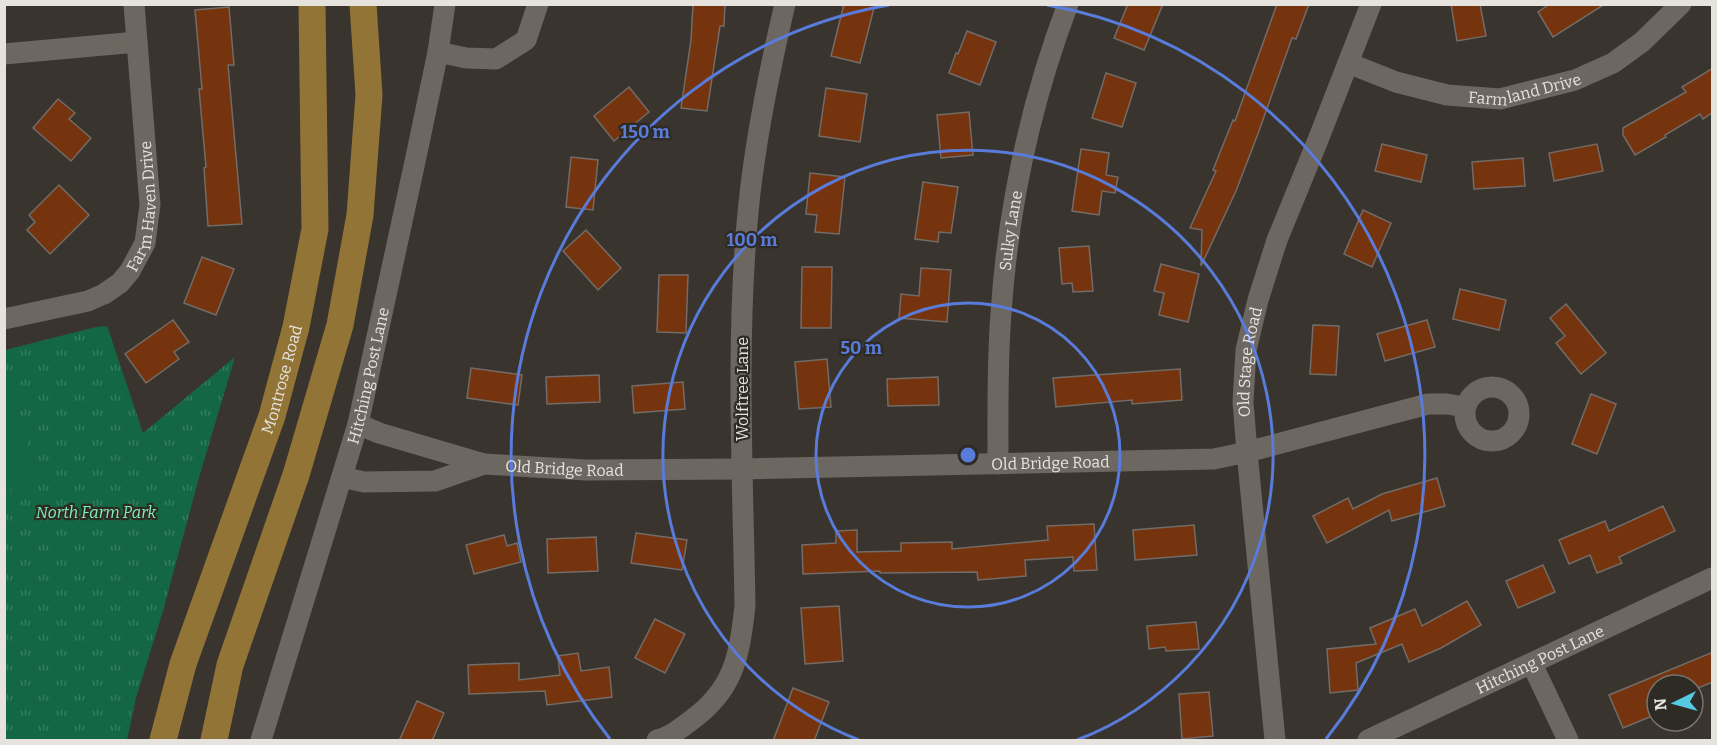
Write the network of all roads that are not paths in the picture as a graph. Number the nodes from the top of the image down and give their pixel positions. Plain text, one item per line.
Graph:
1 (134, 4) edge
2 (312, 4) edge
3 (363, 4) edge
4 (445, 4) edge
5 (538, 4) edge
6 (785, 4) edge
7 (1068, 4) edge
8 (1371, 4) edge
9 (1681, 4) edge
10 (137, 42) junction
11 (438, 52) junction
12 (4, 54) edge
13 (1348, 63) junction
14 (4, 319) edge
15 (1465, 407) dead end
16 (358, 424) junction
17 (1247, 452) junction
18 (484, 464) junction
19 (998, 464) junction
20 (742, 469) junction
21 (342, 477) junction
22 (1713, 578) edge
23 (1532, 664) junction
24 (163, 741) edge
25 (214, 741) edge
26 (261, 741) edge
27 (657, 741) edge
28 (1275, 741) edge
29 (1368, 741) edge
30 (1568, 741) edge

1 - 10 street, Farm Haven Drive
2 - 24 main road, Montrose Road
3 - 25 main road
4 - 11 street, Hitching Post Lane
5 - 11 street
6 - 20 street, Wolftree Lane
7 - 19 street, Sulky Lane
8 - 13 street, Old Stage Road
9 - 13 street, Farmland Drive
10 - 12 street
10 - 14 street, Farm Haven Drive
11 - 16 street, Hitching Post Lane
13 - 17 street, Old Stage Road
15 - 17 street, Old Bridge Road
16 - 18 street, Old Bridge Road
16 - 21 street, Hitching Post Lane
17 - 19 street, Old Bridge Road
17 - 28 street, Old Stage Road
18 - 20 street, Old Bridge Road
18 - 21 street, Old Bridge Road
19 - 20 street, Old Bridge Road
20 - 27 street, Wolftree Lane
21 - 26 street, Hitching Post Lane
22 - 23 street, Hitching Post Lane
23 - 29 street, Hitching Post Lane
23 - 30 street

